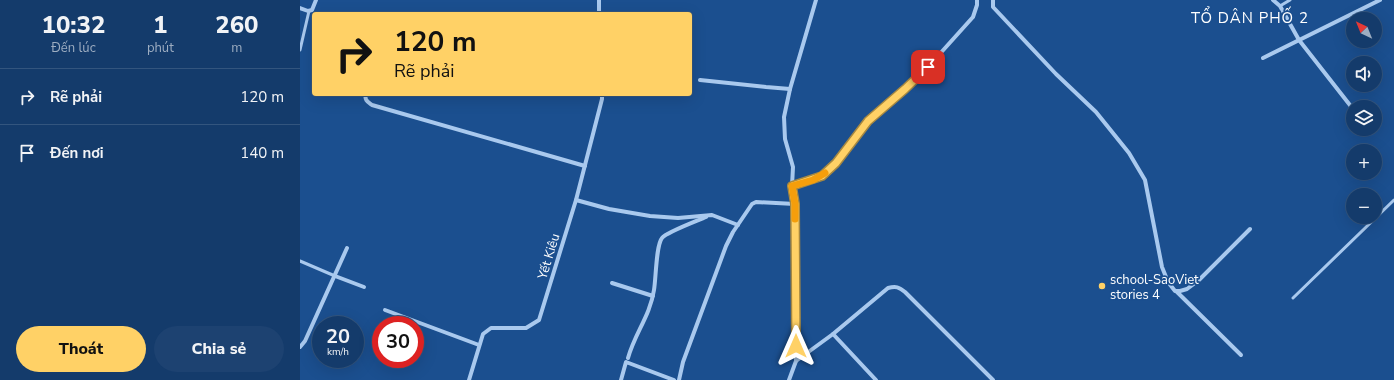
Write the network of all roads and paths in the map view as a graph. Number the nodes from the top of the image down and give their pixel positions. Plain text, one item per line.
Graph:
1 (316, 0) edge
2 (599, 0) edge
3 (816, 0) edge
4 (977, 0) edge
5 (993, 0) edge
6 (1273, 0) edge
7 (1290, 0) edge
8 (1380, 0) edge
9 (1280, 6) junction
10 (300, 8) edge
11 (310, 10) junction
12 (599, 12) edge
13 (1299, 40) junction
14 (300, 50) edge
15 (1263, 58) dead end
16 (700, 80) dead end
17 (790, 89) junction
18 (365, 96) edge
19 (602, 96) edge
20 (1346, 100) edge
21 (584, 166) junction
22 (792, 186) junction
23 (576, 200) junction
24 (1394, 200) edge
25 (795, 204) junction
26 (706, 217) junction
27 (738, 225) junction
28 (1250, 229) dead end
29 (347, 248) dead end
30 (300, 262) edge
31 (335, 276) junction
32 (612, 283) dead end
33 (364, 287) dead end
34 (1176, 291) junction
35 (653, 296) junction
36 (1293, 298) dead end
37 (385, 310) dead end
38 (832, 334) junction
39 (479, 345) junction
40 (300, 347) edge
41 (1241, 355) dead end
42 (628, 358) dead end
43 (796, 361) junction
44 (469, 380) edge
45 (621, 380) edge
46 (674, 380) edge
47 (679, 380) edge
48 (789, 380) edge
49 (876, 380) edge
50 (993, 380) edge

1 - 11 street
2 - 12 street
3 - 17 street
4 - 22 street
5 - 34 street
6 - 9 street
7 - 9 lane
8 - 13 street
9 - 13 street
10 - 11 street
11 - 14 lane
13 - 15 street
13 - 20 street
16 - 17 street
17 - 22 street
18 - 21 street
19 - 21 street, Yết Kiêu
21 - 23 street, Yết Kiêu
22 - 25 street
23 - 26 street
23 - 39 street, Yết Kiêu
24 - 36 lane
25 - 27 street
25 - 43 street
26 - 27 street
26 - 35 street
27 - 47 street
28 - 34 street
29 - 31 street
30 - 31 lane
31 - 33 street
31 - 40 street
32 - 35 street
34 - 41 street
35 - 42 street
37 - 39 street
38 - 43 street
38 - 49 street
38 - 50 street
39 - 44 street, Yết Kiêu
43 - 48 street
45 - 46 street

